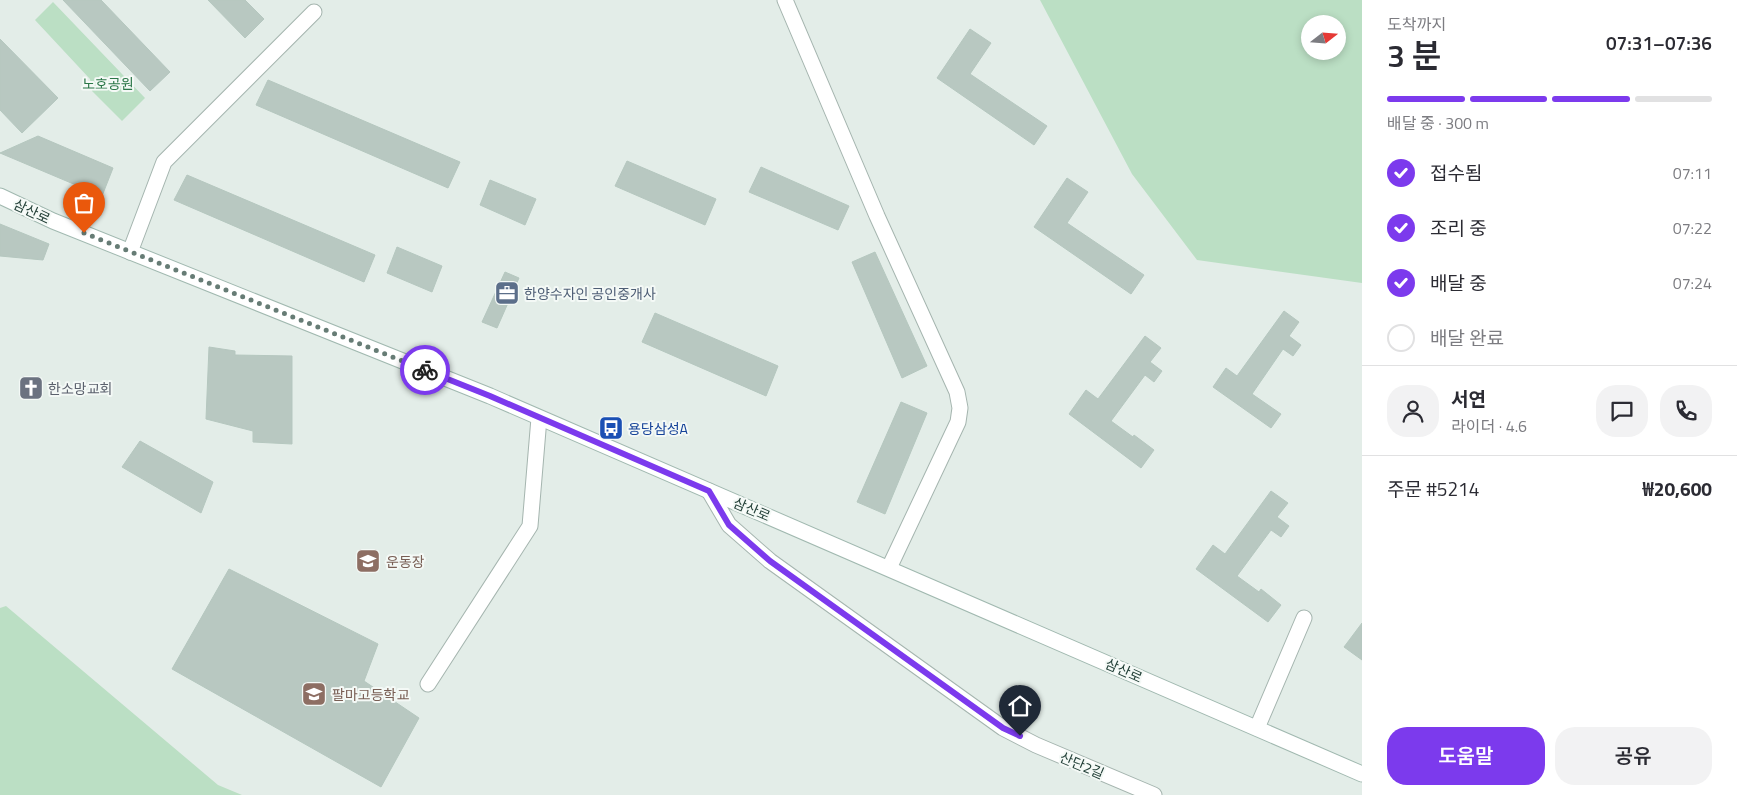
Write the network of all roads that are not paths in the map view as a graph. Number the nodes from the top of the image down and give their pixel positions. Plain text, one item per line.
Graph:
1 (785, 0) edge
2 (314, 12) dead end
3 (0, 196) edge
4 (130, 252) junction
5 (539, 418) junction
6 (709, 491) junction
7 (889, 568) junction
8 (1304, 618) dead end
9 (428, 684) dead end
10 (1257, 728) junction
11 (1362, 774) edge
12 (1154, 795) edge

1 - 7 street
2 - 4 street
3 - 4 street, 삼산로
4 - 5 street, 삼산로
5 - 6 street, 삼산로
5 - 9 street
6 - 7 street, 삼산로
6 - 12 street, 산단2길
7 - 10 street, 삼산로
8 - 10 street
10 - 11 street, 삼산로

